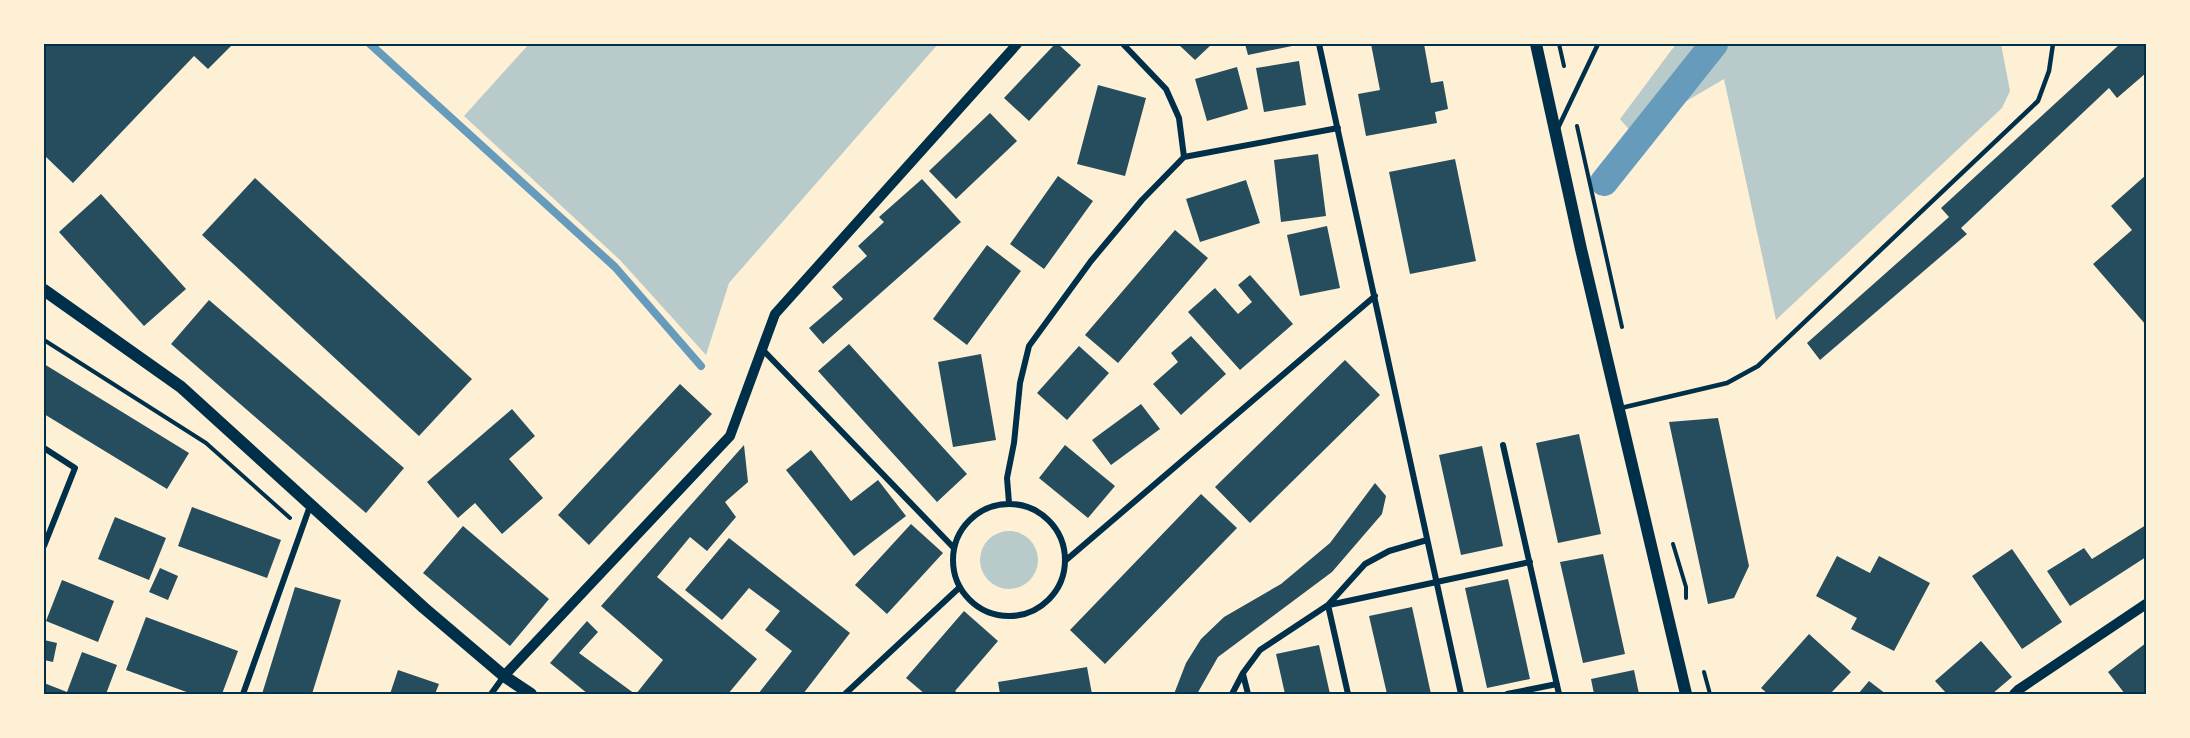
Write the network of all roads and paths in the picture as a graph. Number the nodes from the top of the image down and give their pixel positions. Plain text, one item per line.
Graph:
1 (1017, 44) edge
2 (1122, 44) edge
3 (1319, 44) edge
4 (1536, 44) edge
5 (1559, 44) edge
6 (1598, 44) edge
7 (2053, 44) edge
8 (1564, 67) dead end
9 (1338, 128) junction
10 (1555, 133) junction
11 (1184, 157) junction
12 (44, 290) edge
13 (1375, 297) junction
14 (44, 340) edge
15 (762, 349) junction
16 (1618, 409) junction
17 (1503, 445) dead end
18 (44, 448) edge
19 (1009, 503) junction
20 (310, 506) junction
21 (302, 530) junction
22 (1427, 540) junction
23 (44, 546) edge
24 (953, 547) junction
25 (1065, 561) junction
26 (1530, 562) junction
27 (1437, 582) junction
28 (960, 587) junction
29 (2146, 604) edge
30 (1328, 605) junction
31 (1243, 673) junction
32 (504, 676) junction
33 (1557, 684) junction
34 (243, 694) edge
35 (490, 694) edge
36 (531, 694) edge
37 (845, 694) edge
38 (1232, 694) edge
39 (1248, 694) edge
40 (1348, 694) edge
41 (1461, 694) edge
42 (1507, 694) edge
43 (1559, 694) edge
44 (1686, 694) edge
45 (2014, 694) edge

1 - 15 street
2 - 11 street
3 - 9 street
4 - 10 main road
5 - 8 path
6 - 10 lane
7 - 16 lane
9 - 11 street
9 - 13 street
10 - 16 main road
11 - 19 street
12 - 20 main road
13 - 22 street
13 - 25 street
14 - 21 path
15 - 24 street
15 - 32 street
16 - 44 main road
17 - 26 street
18 - 23 street
19 - 24 street
19 - 25 street
20 - 21 street
20 - 32 main road
21 - 34 street
22 - 27 street
22 - 30 street
24 - 28 street
25 - 28 street
26 - 27 street
26 - 33 street
27 - 30 street
27 - 41 street
28 - 37 street
29 - 45 street
30 - 31 street
30 - 40 street
31 - 38 street
31 - 39 street
32 - 35 street
32 - 36 main road
33 - 42 street
33 - 43 street

